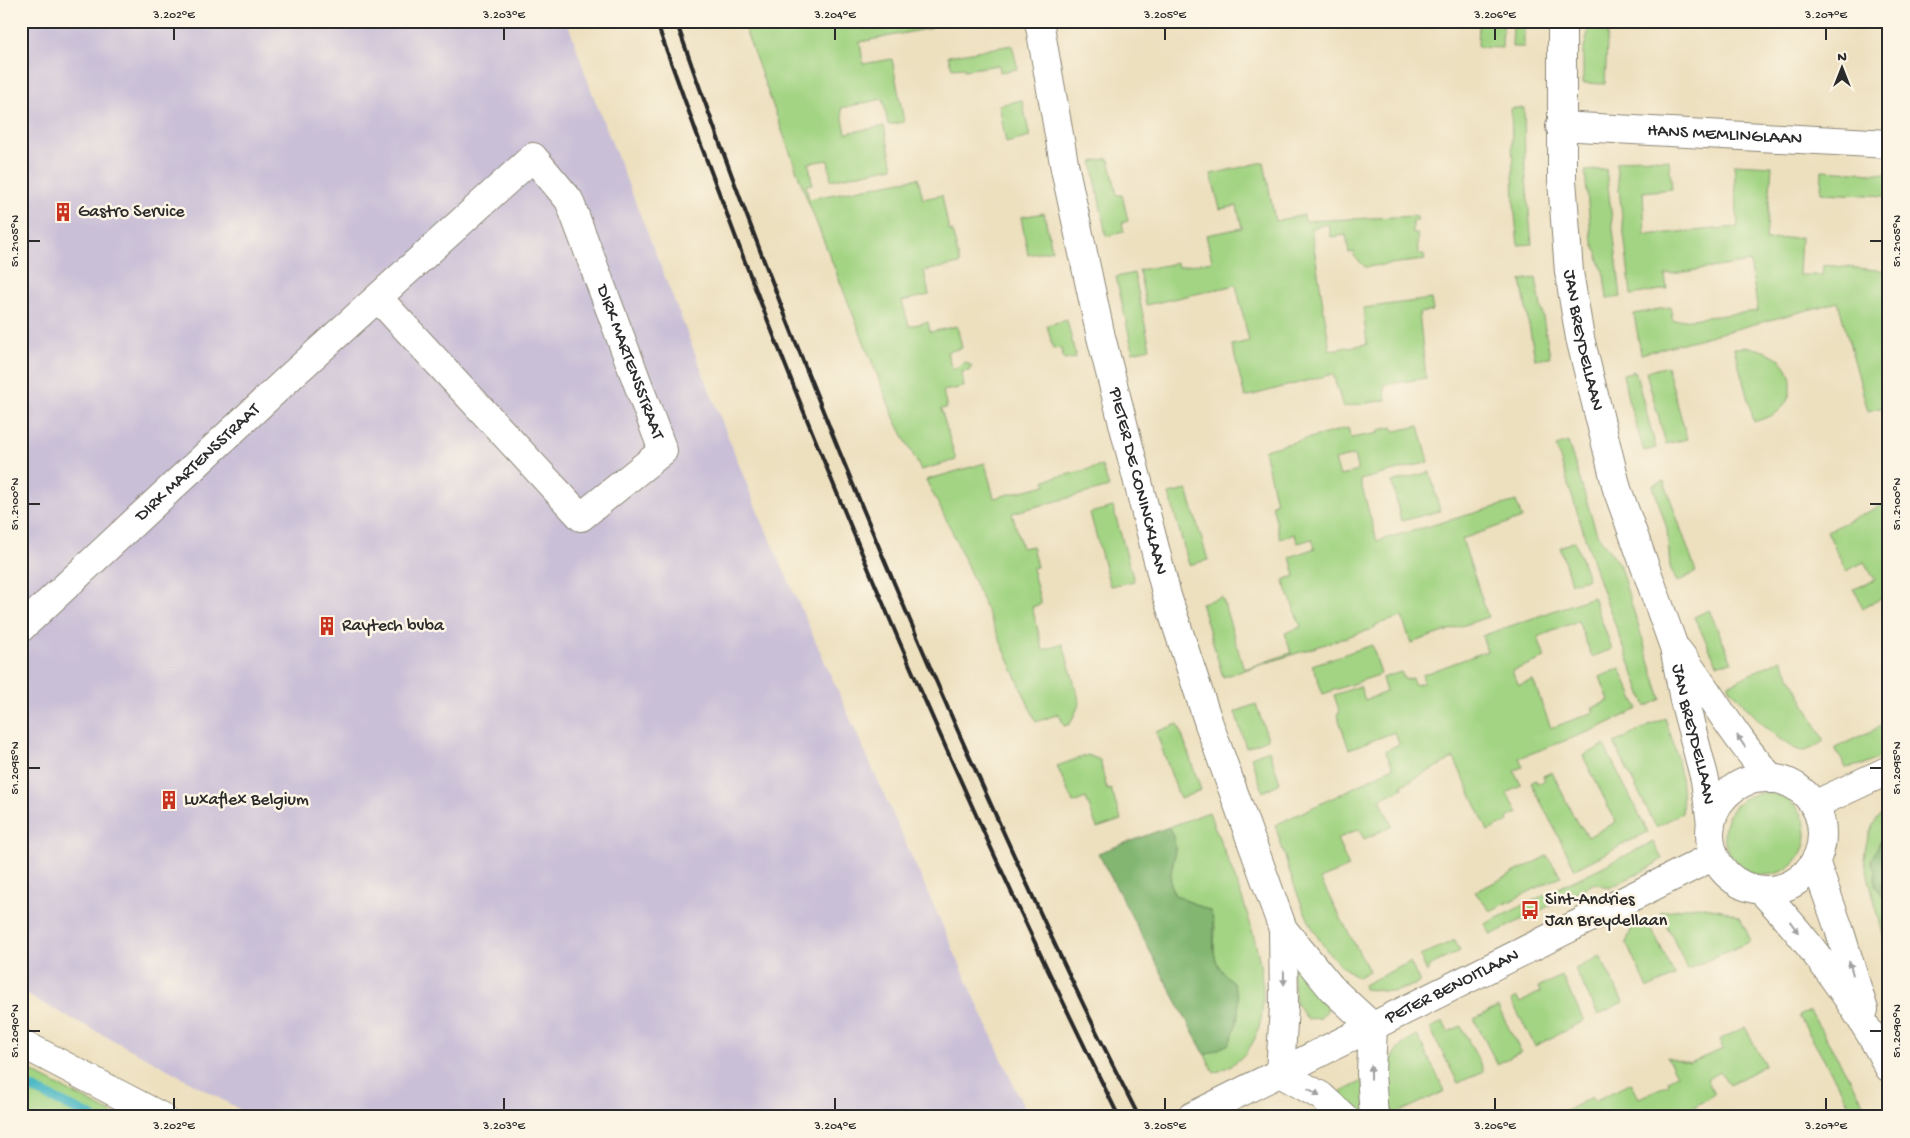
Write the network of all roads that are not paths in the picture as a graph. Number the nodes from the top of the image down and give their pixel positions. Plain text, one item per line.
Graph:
1 (1038, 21) edge
2 (1562, 21) edge
3 (1560, 126) junction
4 (1889, 144) edge
5 (378, 298) junction
6 (21, 628) edge
7 (1674, 646) junction
8 (1889, 770) edge
9 (1772, 779) junction
10 (1814, 805) junction
11 (1711, 824) junction
12 (1714, 856) junction
13 (1815, 861) junction
14 (1762, 891) junction
15 (1283, 929) junction
16 (1372, 1027) junction
17 (1870, 1031) junction
18 (21, 1043) edge
19 (1889, 1068) edge
20 (1280, 1073) junction
21 (162, 1117) edge
22 (1191, 1117) edge
23 (1344, 1117) edge
24 (1374, 1117) edge

1 - 15 street, PIETER DE CONINCKLAAN
2 - 3 street, JAN BREYDELLAAN
3 - 4 street, HANS MEMLINGLAAN
3 - 7 street, JAN BREYDELLAAN
5 - 5 street, DIRK MARTENSSTRAAT
5 - 6 street, DIRK MARTENSSTRAAT
9 -> 7 street, JAN BREYDELLAAN
7 - 11 street, JAN BREYDELLAAN
8 - 10 street
9 - 10 street
9 - 11 street
10 - 13 street
11 - 12 street
12 - 14 street
12 - 16 street, PETER BENOITLAAN
13 - 14 street
17 -> 13 street
14 -> 17 street
15 - 16 street, PIETER DE CONINCKLAAN
15 -> 20 street, PIETER DE CONINCKLAAN
16 - 20 street, PETER BENOITLAAN
24 -> 16 street
17 - 19 street
18 - 21 street
20 - 22 street, PETER BENOITLAAN
20 -> 23 street

